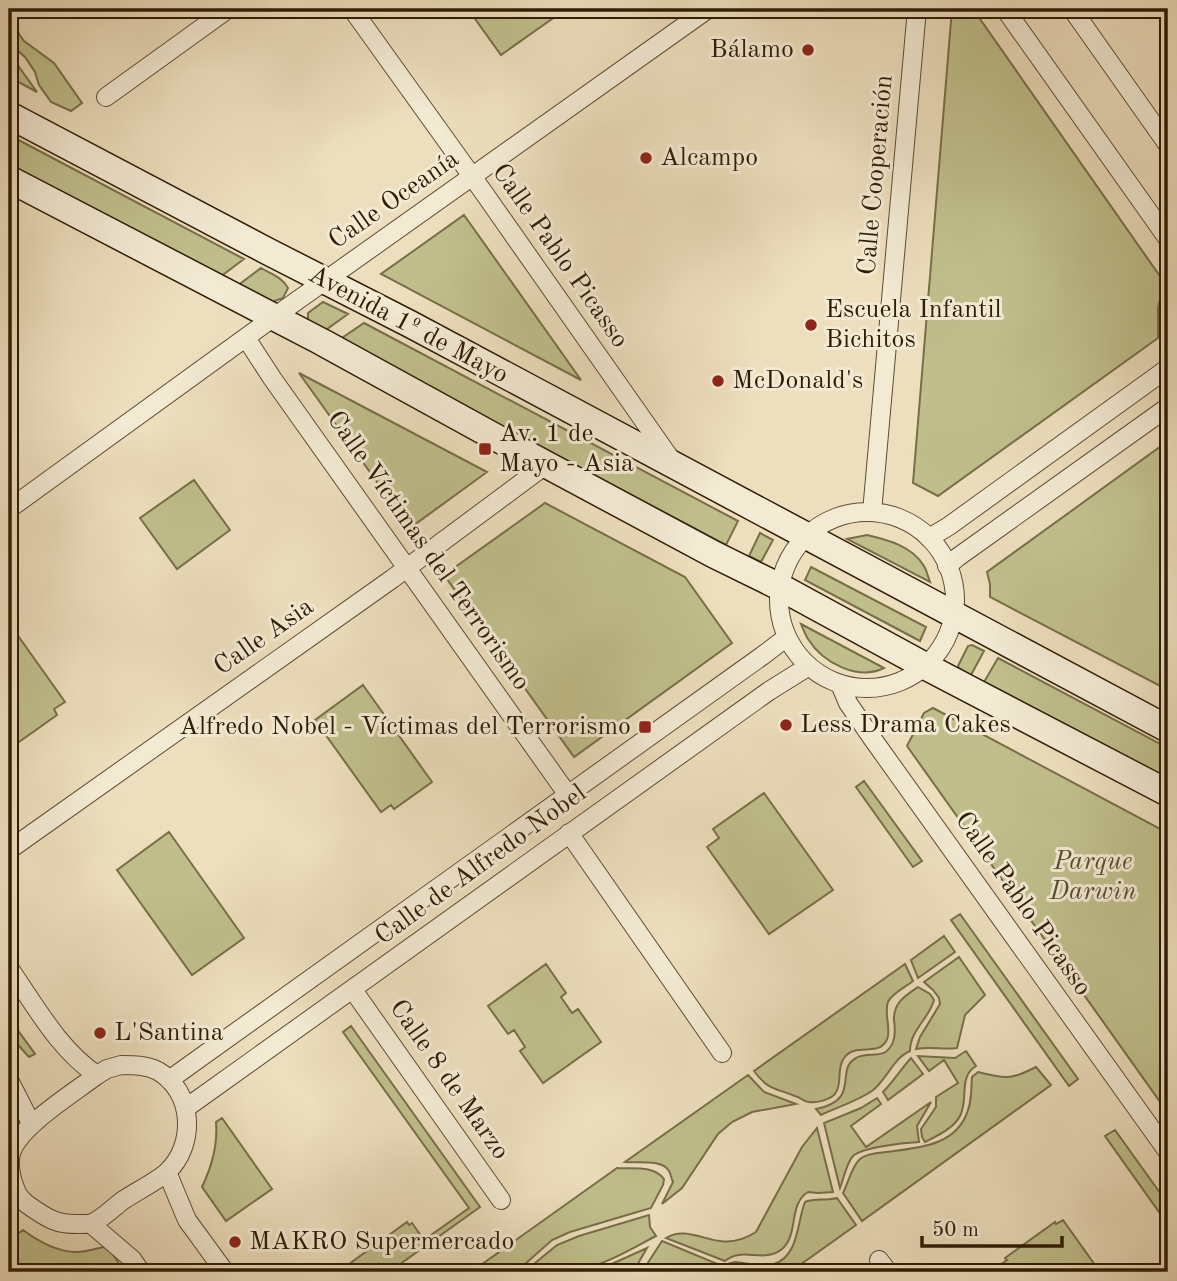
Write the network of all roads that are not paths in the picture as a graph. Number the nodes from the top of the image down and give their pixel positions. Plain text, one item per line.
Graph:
1 (228, 9) edge
2 (352, 9) edge
3 (708, 9) edge
4 (917, 9) edge
5 (1005, 9) edge
6 (1072, 9) edge
7 (106, 97) dead end
8 (9, 115) edge
9 (1168, 145) edge
10 (472, 177) junction
11 (9, 179) edge
12 (1168, 239) edge
13 (325, 281) junction
14 (274, 317) junction
15 (246, 338) junction
16 (1168, 368) edge
17 (1168, 407) edge
18 (547, 464) junction
19 (676, 467) junction
20 (9, 509) edge
21 (872, 512) junction
22 (806, 536) junction
23 (929, 538) junction
24 (947, 566) junction
25 (407, 568) junction
26 (780, 587) junction
27 (953, 615) junction
28 (787, 637) junction
29 (809, 666) junction
30 (925, 666) junction
31 (840, 684) junction
32 (1168, 729) edge
33 (1168, 793) edge
34 (568, 795) junction
35 (569, 833) junction
36 (9, 850) edge
37 (9, 968) edge
38 (353, 990) junction
39 (722, 1053) dead end
40 (97, 1075) junction
41 (9, 1080) edge
42 (169, 1080) junction
43 (186, 1108) junction
44 (32, 1125) junction
45 (1168, 1152) edge
46 (167, 1172) junction
47 (501, 1200) dead end
48 (14, 1201) edge
49 (91, 1224) junction
50 (141, 1272) edge
51 (225, 1272) edge

1 - 7 street
2 - 10 street, Calle Pablo Picasso
3 - 10 street, Calle Oceanía
4 - 21 street, Calle Cooperación
5 - 12 street
6 - 9 street
8 - 13 street, Avenida 1º de Mayo
10 - 13 street, Calle Oceanía
10 - 19 street, Calle Pablo Picasso
11 - 14 street
13 - 14 street, Calle Oceanía
13 - 19 street, Avenida 1º de Mayo
14 - 15 street, Calle Oceanía
14 - 18 street
15 - 20 street, Calle Oceanía
15 - 25 street, Calle Víctimas del Terrorismo
16 - 23 street
17 - 24 street
18 - 25 street, Calle Asia
18 - 26 street
19 - 22 street, Avenida 1º de Mayo
21 - 22 street
21 - 23 street
22 - 26 street
22 - 27 street, Avenida 1º de Mayo
23 - 24 street
24 - 27 street
25 - 34 street, Calle Víctimas del Terrorismo
25 - 36 street, Calle Asia
26 - 28 street
26 - 30 street
27 - 30 street
27 - 32 street, Avenida 1º de Mayo
28 - 29 street
28 - 34 street, Calle de Alfredo Nobel
29 - 31 street
29 - 35 street, Calle de Alfredo Nobel
30 - 31 street
30 - 33 street
31 - 45 street, Calle Pablo Picasso
34 - 42 street, Calle de Alfredo Nobel
35 - 38 street, Calle de Alfredo Nobel
35 - 39 street
37 - 40 street
38 - 43 street, Calle de Alfredo Nobel
38 - 47 street, Calle 8 de Marzo
40 - 42 street
40 - 44 street
41 - 44 street
42 - 43 street
43 - 46 street
44 - 48 street
46 - 49 street
46 - 51 street
48 - 49 street
49 - 50 street

